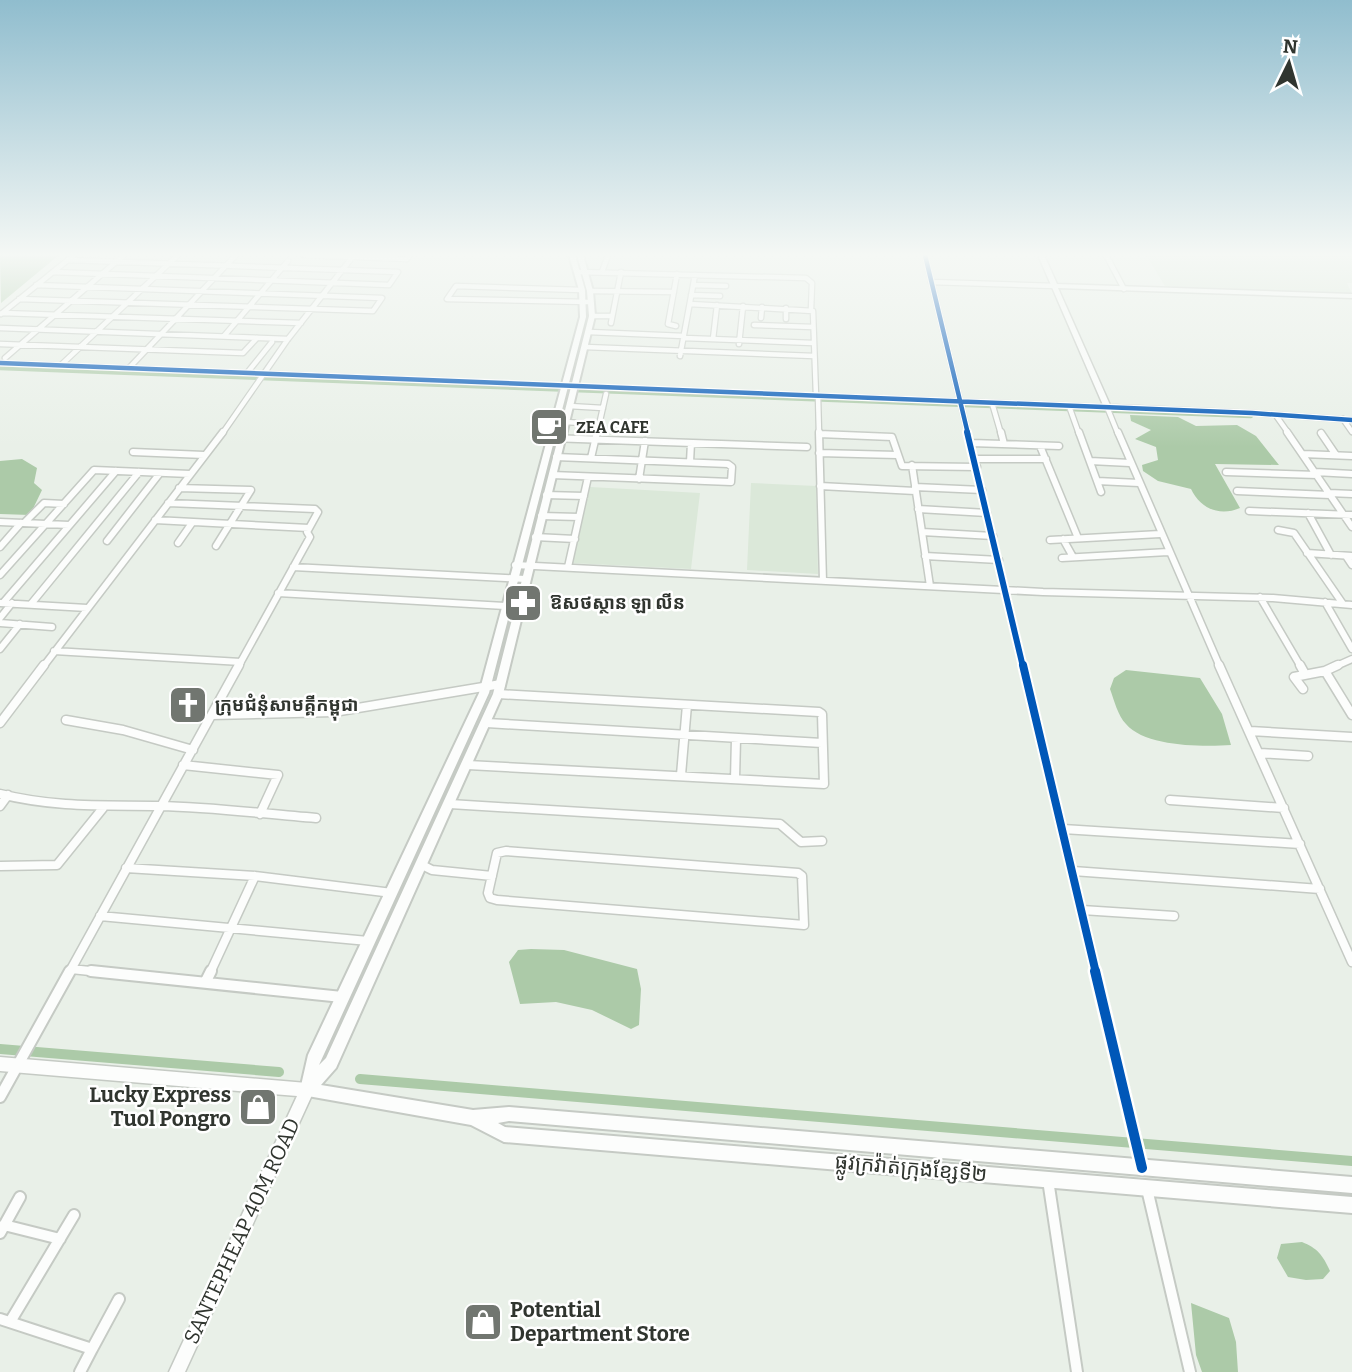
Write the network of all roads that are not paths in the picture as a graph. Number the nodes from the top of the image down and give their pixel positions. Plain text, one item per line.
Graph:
1 (49, 319) edge
2 (110, 319) edge
3 (175, 319) joint
4 (304, 319) edge
5 (582, 319) edge
6 (591, 319) edge
7 (612, 319) edge
8 (669, 319) edge
9 (687, 319) edge
10 (715, 319) edge
11 (742, 319) edge
12 (812, 319) edge
13 (941, 319) edge
14 (1069, 319) edge
15 (237, 321) junction
16 (301, 323) junction
17 (611, 323) dead end
18 (754, 325) dead end
19 (676, 326) dead end
20 (813, 327) junction
21 (0, 328) edge
22 (38, 329) junction
23 (96, 331) junction
24 (589, 332) junction
25 (161, 334) junction
26 (224, 337) junction
27 (684, 337) junction
28 (257, 338) junction
29 (288, 339) junction
30 (713, 339) junction
31 (740, 340) junction
32 (272, 342) dead end
33 (813, 343) junction
34 (0, 344) edge
35 (20, 345) junction
36 (80, 347) junction
37 (584, 347) junction
38 (146, 350) junction
39 (681, 353) junction
40 (738, 353) junction
41 (814, 356) junction
42 (2, 360) edge
43 (61, 365) junction
44 (129, 368) junction
45 (247, 373) junction
46 (262, 376) junction
47 (563, 389) junction
48 (574, 389) junction
49 (606, 394) dead end
50 (817, 397) junction
51 (961, 403) junction
52 (993, 405) junction
53 (569, 407) junction
54 (603, 408) junction
55 (1070, 408) junction
56 (1108, 410) junction
57 (1277, 417) junction
58 (1343, 419) junction
59 (1352, 420) edge
60 (565, 422) junction
61 (599, 424) junction
62 (999, 426) junction
63 (1008, 426) dead end
64 (1352, 432) edge
65 (1321, 433) dead end
66 (819, 434) junction
67 (550, 438) junction
68 (561, 439) junction
69 (596, 440) junction
70 (645, 441) junction
71 (691, 443) junction
72 (971, 443) junction
73 (1004, 444) junction
74 (1040, 446) junction
75 (1059, 446) dead end
76 (807, 447) dead end
77 (133, 452) dead end
78 (819, 453) junction
79 (1303, 454) junction
80 (204, 455) junction
81 (897, 455) junction
82 (1336, 456) junction
83 (1352, 456) edge
84 (556, 457) junction
85 (591, 458) junction
86 (617, 459) junction
87 (1046, 459) junction
88 (642, 460) junction
89 (1090, 461) junction
90 (690, 462) junction
91 (975, 463) junction
92 (1130, 463) junction
93 (912, 465) junction
94 (116, 471) junction
95 (139, 472) junction
96 (1226, 472) dead end
97 (160, 473) junction
98 (1316, 473) junction
99 (190, 474) junction
100 (1352, 474) edge
101 (551, 475) junction
102 (588, 477) junction
103 (613, 478) junction
104 (639, 479) junction
105 (1097, 481) junction
106 (1139, 483) junction
107 (820, 486) junction
108 (179, 488) junction
109 (915, 489) junction
110 (982, 490) junction
111 (1237, 491) dead end
112 (1101, 492) dead end
113 (1330, 494) junction
114 (1352, 494) edge
115 (546, 495) junction
116 (584, 496) junction
117 (168, 503) junction
118 (64, 504) junction
119 (242, 506) junction
120 (918, 509) junction
121 (1249, 510) dead end
122 (987, 513) junction
123 (1308, 513) junction
124 (1344, 515) junction
125 (1352, 515) edge
126 (541, 516) junction
127 (579, 517) junction
128 (155, 520) junction
129 (0, 522) edge
130 (23, 523) junction
131 (192, 523) junction
132 (45, 524) junction
133 (231, 524) junction
134 (69, 526) junction
135 (1352, 527) edge
136 (309, 528) junction
137 (1279, 530) dead end
138 (922, 532) junction
139 (1160, 534) junction
140 (993, 536) junction
141 (536, 537) junction
142 (575, 538) junction
143 (1078, 538) junction
144 (1063, 539) junction
145 (1050, 540) dead end
146 (107, 541) dead end
147 (178, 543) dead end
148 (216, 546) dead end
149 (0, 547) edge
150 (1168, 552) junction
151 (1307, 554) junction
152 (1331, 555) junction
153 (925, 556) junction
154 (1349, 556) edge
155 (1073, 557) junction
156 (1062, 558) dead end
157 (999, 560) junction
158 (515, 565) junction
159 (1352, 565) edge
160 (528, 566) junction
161 (293, 567) junction
162 (568, 568) junction
163 (0, 575) edge
164 (512, 578) junction
165 (525, 579) junction
166 (823, 581) junction
167 (930, 586) junction
168 (1006, 590) junction
169 (278, 593) junction
170 (1188, 595) junction
171 (1260, 597) junction
172 (2, 603) edge
173 (12, 603) junction
174 (1325, 603) junction
175 (31, 604) junction
176 (1343, 604) junction
177 (1352, 605) edge
178 (505, 606) junction
179 (87, 608) junction
180 (0, 620) edge
181 (20, 624) junction
182 (52, 626) dead end
183 (0, 649) edge
184 (1352, 649) edge
185 (54, 651) junction
186 (1352, 659) edge
187 (241, 662) junction
188 (1325, 671) junction
189 (1305, 674) junction
190 (486, 686) junction
191 (500, 689) junction
192 (1303, 689) dead end
193 (1342, 697) junction
194 (1352, 697) edge
195 (687, 705) junction
196 (212, 715) junction
197 (1352, 715) edge
198 (66, 720) dead end
199 (0, 723) edge
200 (487, 723) junction
201 (1250, 731) junction
202 (685, 735) junction
203 (1352, 737) edge
204 (736, 739) junction
205 (822, 743) junction
206 (192, 750) junction
207 (1260, 753) junction
208 (1308, 756) dead end
209 (183, 765) junction
210 (468, 765) junction
211 (681, 775) junction
212 (735, 779) junction
213 (4, 795) edge
214 (1170, 800) dead end
215 (450, 804) junction
216 (0, 806) edge
217 (160, 806) junction
218 (103, 808) junction
219 (1284, 808) junction
220 (260, 814) junction
221 (316, 818) dead end
222 (1063, 829) junction
223 (822, 841) dead end
224 (1300, 844) junction
225 (422, 865) junction
226 (0, 866) edge
227 (126, 868) junction
228 (1073, 872) junction
229 (255, 876) junction
230 (492, 876) junction
231 (1320, 889) junction
232 (392, 893) junction
233 (1082, 910) junction
234 (100, 916) junction
235 (1174, 916) dead end
236 (230, 927) junction
237 (368, 941) junction
238 (1352, 962) edge
239 (71, 969) junction
240 (206, 981) junction
241 (342, 997) junction
242 (21, 1061) junction
243 (0, 1064) edge
244 (307, 1090) junction
245 (0, 1097) edge
246 (473, 1118) junction
247 (1142, 1168) junction
248 (1048, 1179) junction
249 (1352, 1185) edge
250 (1147, 1187) junction
251 (20, 1197) dead end
252 (1352, 1205) edge
253 (74, 1216) dead end
254 (2, 1229) edge
255 (60, 1239) junction
256 (119, 1298) dead end
257 (5, 1320) edge
258 (92, 1349) junction
259 (80, 1372) edge
260 (177, 1372) edge
261 (1077, 1372) edge
262 (1190, 1372) edge

1 - 22 street
2 - 23 street
3 - 15 street
3 - 25 street
4 - 16 street
5 - 47 main road
6 - 24 main road
7 - 17 street
8 - 19 street
9 - 27 street
10 - 30 street
11 - 31 street
12 - 20 street
13 - 51 street
14 - 56 street
15 - 16 street
15 - 26 street
16 - 29 street
18 - 20 street
20 - 33 street
21 - 22 street
22 - 23 street
22 - 35 street
23 - 25 street
23 - 36 street
24 - 27 street
24 - 37 main road
25 - 26 street
25 - 38 street
26 - 28 street
27 - 30 street
27 - 39 street
28 - 29 street
28 - 38 street
29 - 46 street
30 - 31 street
31 - 33 street
31 - 40 street
32 - 45 street
33 - 41 street
34 - 35 street
35 - 36 street
35 - 42 street
36 - 38 street
36 - 43 street
37 - 39 street
37 - 48 main road
38 - 44 street
39 - 40 street
40 - 41 street
41 - 50 street
42 - 43 street
43 - 44 street
44 - 45 street
45 - 46 street
46 - 47 street
46 - 80 street
47 - 48 street
47 - 67 main road
48 - 50 street
48 - 53 main road
49 - 54 street
50 - 51 street
50 - 66 street
51 - 52 street
51 - 72 street
52 - 55 street
52 - 62 street
53 - 54 street
53 - 60 main road
54 - 61 street
55 - 56 street
55 - 89 street
56 - 57 street
56 - 92 street
57 - 58 street
57 - 79 street
58 - 59 street
58 - 64 street
60 - 61 street
60 - 68 main road
61 - 69 street
62 - 63 street
62 - 73 street
65 - 82 street
66 - 78 street
66 - 81 street
67 - 68 street
67 - 158 main road
68 - 69 street
68 - 84 main road
69 - 70 street
69 - 85 street
70 - 71 street
70 - 88 street
71 - 76 street
71 - 90 street
72 - 73 street
72 - 91 street
73 - 74 street
74 - 75 street
74 - 87 street
77 - 80 street
78 - 81 street
78 - 107 street
79 - 82 street
79 - 98 street
80 - 99 street
81 - 93 street
82 - 83 street
84 - 85 street
84 - 101 main road
85 - 86 street
86 - 88 street
86 - 103 street
87 - 91 street
87 - 143 street
88 - 90 street
88 - 104 street
89 - 92 street
89 - 105 street
90 - 104 street
91 - 93 street
91 - 110 street
92 - 106 street
93 - 109 street
94 - 95 street
94 - 118 street
94 - 134 street
95 - 97 street
95 - 175 street
96 - 98 street
97 - 99 street
97 - 146 street
98 - 100 street
98 - 113 street
99 - 108 street
101 - 102 street
101 - 115 main road
102 - 103 street
102 - 116 street
103 - 104 street
105 - 106 street
105 - 112 street
106 - 139 street
107 - 109 street
107 - 166 street
108 - 117 street
108 - 119 street
109 - 110 street
109 - 120 street
110 - 122 street
111 - 113 street
113 - 114 street
113 - 124 street
115 - 116 street
115 - 126 main road
116 - 127 street
117 - 119 street
117 - 128 street
118 - 130 street
118 - 132 street
119 - 133 street
119 - 136 street
120 - 122 street
120 - 138 street
121 - 123 street
122 - 140 street
123 - 124 street
123 - 152 street
124 - 125 street
124 - 135 street
126 - 127 street
126 - 141 main road
127 - 142 street
128 - 131 street
128 - 179 street
129 - 130 street
130 - 132 street
130 - 149 street
131 - 133 street
131 - 147 street
132 - 134 street
132 - 163 street
133 - 136 street
133 - 148 street
134 - 172 street
136 - 161 street
137 - 151 street
138 - 140 street
138 - 153 street
139 - 143 street
139 - 150 street
140 - 157 street
141 - 142 street
141 - 160 main road
142 - 162 street
143 - 144 street
144 - 145 street
144 - 155 street
150 - 155 street
150 - 170 street
151 - 152 street
151 - 176 street
152 - 154 street
153 - 157 street
153 - 167 street
154 - 159 street
155 - 156 street
157 - 168 street
158 - 160 street
158 - 164 main road
160 - 162 street
160 - 165 main road
161 - 164 street
161 - 169 street
162 - 166 street
164 - 165 street
164 - 178 main road
165 - 191 main road
166 - 167 street
167 - 168 street
168 - 170 street
168 - 222 street
169 - 178 street
169 - 187 street
170 - 171 street
170 - 201 street
171 - 174 street
171 - 189 street
172 - 173 street
173 - 175 street
173 - 180 street
174 - 176 street
174 - 184 street
175 - 179 street
176 - 177 street
178 - 190 main road
179 - 185 street
180 - 181 street
181 - 182 street
181 - 183 street
185 - 187 street
185 - 199 street
186 - 188 street
187 - 196 street
188 - 189 street
188 - 193 street
189 - 192 street
190 - 191 street
190 - 196 street
190 - 232 main road
191 - 195 street
191 - 200 main road
193 - 194 street
193 - 197 street
195 - 202 street
195 - 205 street
196 - 206 street
198 - 206 street
200 - 202 street
200 - 210 main road
201 - 203 street
201 - 207 street
202 - 204 street
202 - 211 street
204 - 205 street
204 - 212 street
205 - 212 street
206 - 209 street
207 - 208 street
207 - 219 street
209 - 217 street
209 - 220 street
210 - 211 street
210 - 215 main road
211 - 212 street
213 - 216 street
213 - 218 street
214 - 219 street
215 - 223 street
215 - 225 main road
217 - 218 street
217 - 220 street
217 - 227 street
218 - 226 street
219 - 224 street
220 - 221 street
222 - 224 street
222 - 228 street
224 - 231 street
225 - 230 street
225 - 244 main road
227 - 229 street
227 - 234 street
228 - 231 street
228 - 233 street
229 - 232 street
229 - 236 street
230 - 230 street
231 - 238 street
232 - 237 main road
233 - 235 street
233 - 247 street
234 - 236 street
234 - 239 street
236 - 237 street
236 - 240 street
237 - 241 main road
239 - 240 street
239 - 242 street
240 - 241 street
241 - 244 main road
242 - 243 street
242 - 244 street
242 - 245 street
244 - 246 main road, ផ្លូវក្រវ៉ាត់ក្រុងខ្សែទី២
244 - 260 street, SANTEPHEAP 40M ROAD
246 - 247 main road, ផ្លូវក្រវ៉ាត់ក្រុងខ្សែទី២
246 - 248 main road, ផ្លូវក្រវ៉ាត់ក្រុងខ្សែទី២
247 - 249 main road, ផ្លូវក្រវ៉ាត់ក្រុងខ្សែទី២
247 - 250 main road
248 - 250 main road, ផ្លូវក្រវ៉ាត់ក្រុងខ្សែទី២
248 - 261 street
250 - 252 main road, ផ្លូវក្រវ៉ាត់ក្រុងខ្សែទី២
250 - 262 street
251 - 254 street
253 - 255 street
254 - 255 street
255 - 257 street
256 - 258 street
257 - 258 street
258 - 259 street

